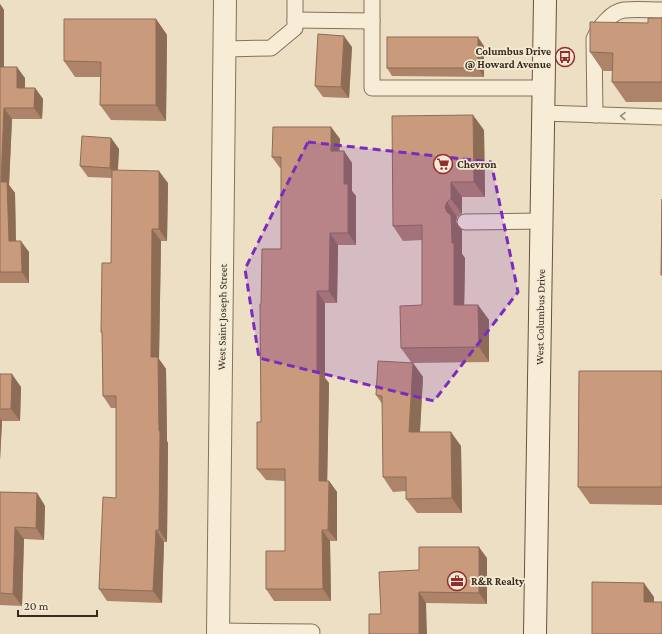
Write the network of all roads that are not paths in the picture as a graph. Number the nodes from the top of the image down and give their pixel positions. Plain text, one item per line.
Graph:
1 (225, 0) edge
2 (295, 0) edge
3 (372, 0) edge
4 (545, 0) edge
5 (662, 10) edge
6 (295, 20) junction
7 (372, 21) junction
8 (225, 49) junction
9 (543, 88) junction
10 (543, 113) junction
11 (595, 115) junction
12 (662, 117) edge
13 (541, 221) junction
14 (465, 222) dead end
15 (312, 632) dead end
16 (218, 633) edge
17 (535, 634) edge

1 - 8 main road, West Saint Joseph Street
2 - 6 lane
3 - 7 lane
4 - 9 main road, West Columbus Drive
5 - 11 lane
6 - 7 lane
6 - 8 lane
7 - 9 lane
8 - 16 main road, West Saint Joseph Street
9 - 10 main road, West Columbus Drive
10 - 11 lane
10 - 13 main road, West Columbus Drive
12 -> 11 lane
13 - 14 lane
13 - 17 main road, West Columbus Drive
15 - 16 lane

